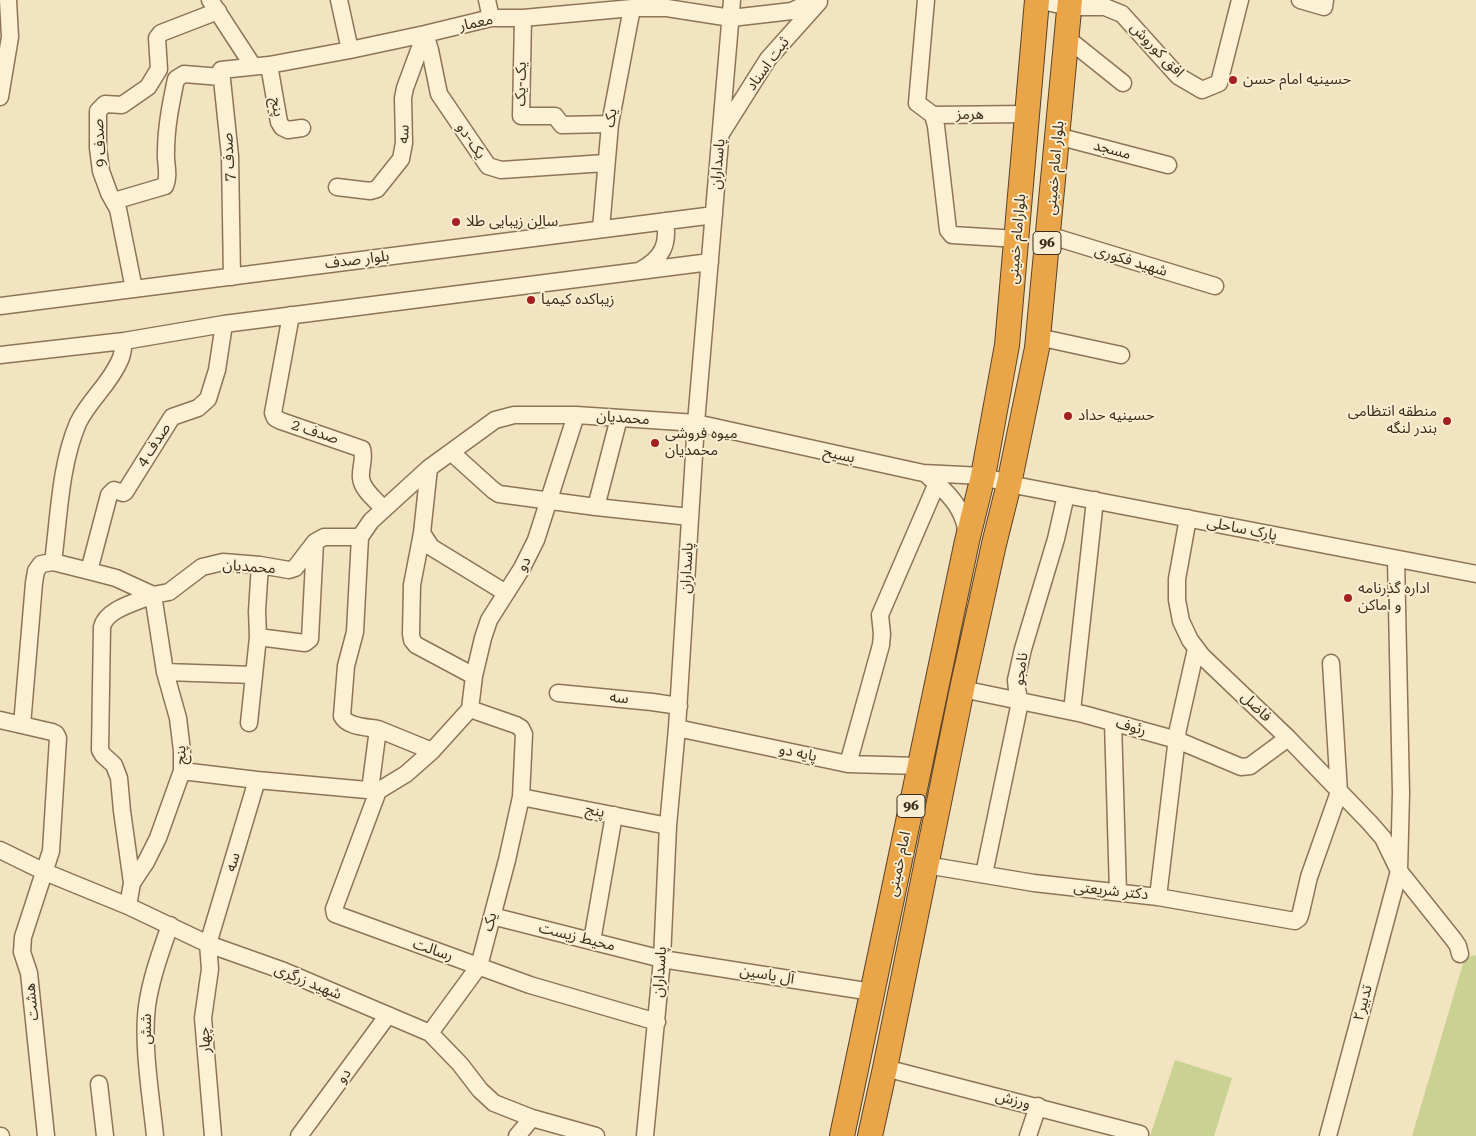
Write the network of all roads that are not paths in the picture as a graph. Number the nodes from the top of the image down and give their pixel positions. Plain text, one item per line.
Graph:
1 (8, 0) edge
2 (338, 0) edge
3 (487, 0) edge
4 (732, 0) edge
5 (814, 0) edge
6 (821, 0) edge
7 (926, 0) edge
8 (1038, 0) edge
9 (1240, 0) edge
10 (1300, 0) edge
11 (1325, 0) edge
12 (667, 4) edge
13 (1070, 4) edge
14 (214, 5) edge
15 (602, 5) edge
16 (632, 8) junction
17 (491, 18) junction
18 (523, 18) junction
19 (731, 18) junction
20 (5, 27) edge
21 (425, 34) junction
22 (1068, 39) junction
23 (350, 50) junction
24 (261, 65) junction
25 (221, 77) junction
26 (1123, 82) dead end
27 (0, 97) edge
28 (1027, 114) junction
29 (933, 115) junction
30 (610, 124) junction
31 (302, 128) dead end
32 (721, 134) junction
33 (1057, 136) junction
34 (606, 163) junction
35 (1168, 165) dead end
36 (337, 186) dead end
37 (114, 201) junction
38 (714, 215) junction
39 (665, 221) junction
40 (602, 229) junction
41 (1048, 235) junction
42 (1018, 239) junction
43 (710, 262) junction
44 (639, 271) junction
45 (232, 277) junction
46 (1215, 286) dead end
47 (134, 288) junction
48 (0, 306) edge
49 (291, 315) junction
50 (224, 324) junction
51 (1038, 337) junction
52 (124, 341) junction
53 (0, 355) edge
54 (1121, 355) dead end
55 (576, 415) junction
56 (619, 418) junction
57 (696, 423) junction
58 (452, 453) junction
59 (429, 468) junction
60 (923, 473) junction
61 (983, 476) junction
62 (936, 483) junction
63 (1009, 484) junction
64 (1066, 495) junction
65 (549, 499) junction
66 (1095, 500) junction
67 (596, 506) junction
68 (383, 508) junction
69 (690, 516) junction
70 (1188, 518) junction
71 (422, 533) junction
72 (360, 536) junction
73 (967, 541) junction
74 (315, 542) junction
75 (1396, 559) junction
76 (53, 562) junction
77 (260, 566) junction
78 (89, 571) junction
79 (1476, 574) edge
80 (506, 593) junction
81 (153, 595) junction
82 (258, 637) junction
83 (1196, 649) junction
84 (1331, 663) dead end
85 (165, 672) junction
86 (254, 676) junction
87 (474, 676) junction
88 (962, 689) junction
89 (558, 693) dead end
90 (1020, 702) junction
91 (679, 706) junction
92 (470, 709) junction
93 (1072, 711) junction
94 (0, 720) edge
95 (1113, 722) junction
96 (249, 723) dead end
97 (22, 725) junction
98 (678, 728) junction
99 (378, 729) junction
100 (1288, 738) junction
101 (1177, 740) junction
102 (432, 751) junction
103 (848, 764) junction
104 (919, 766) junction
105 (182, 771) junction
106 (258, 780) junction
107 (374, 791) junction
108 (1339, 792) junction
109 (521, 797) junction
110 (614, 815) junction
111 (668, 826) junction
112 (0, 850) edge
113 (926, 865) junction
114 (1398, 871) junction
115 (45, 872) junction
116 (984, 874) junction
117 (132, 883) junction
118 (1118, 892) junction
119 (1158, 897) junction
120 (128, 906) junction
121 (492, 916) junction
122 (170, 924) junction
123 (592, 941) junction
124 (208, 944) junction
125 (1460, 954) dead end
126 (662, 959) junction
127 (479, 966) junction
128 (872, 992) junction
129 (388, 1015) junction
130 (657, 1022) junction
131 (430, 1033) junction
132 (885, 1068) junction
133 (99, 1084) dead end
134 (1038, 1106) junction
135 (532, 1118) junction
136 (305, 1132) edge
137 (1140, 1134) dead end
138 (46, 1136) edge
139 (105, 1136) edge
140 (155, 1136) edge
141 (212, 1136) edge
142 (517, 1136) edge
143 (596, 1136) edge
144 (645, 1136) edge
145 (842, 1136) edge
146 (870, 1136) edge
147 (1028, 1136) edge
148 (1328, 1136) edge

1 - 20 street
2 - 23 street
3 - 17 street
4 - 19 street, پاسداران
5 - 19 street, معمار
6 - 32 street, ثبت اسناد
7 - 29 street
8 - 13 street
8 - 28 highway, بلوارامام خمینی / 96
9 - 13 street, افق کوروش
10 - 11 street
12 - 16 street, معمار
12 - 19 street, معمار
13 - 22 highway, بلوار امام خمینی / 96
14 - 24 street
14 - 37 street, صدف 9
15 - 16 street, معمار
15 - 18 street, معمار
16 - 30 street, یک
17 - 18 street, معمار
17 - 21 street, معمار
18 - 30 street, یک-یک
19 - 32 street, پاسداران
20 - 27 street
21 - 23 street, معمار
21 - 34 street, یک-دو
21 - 36 street, سه
22 - 26 street
22 - 33 highway, بلوار امام خمینی / 96
23 - 24 street, معمار
24 - 25 street
24 - 31 street, پنج
25 - 37 street
25 - 45 street, صدف 7
28 - 29 street, هرمز
28 - 42 highway, بلوارامام خمینی / 96
29 - 42 street
30 - 34 street, یک
32 - 38 street, پاسداران
33 - 35 street, مسجد
33 - 41 highway, بلوار امام خمینی / 96
34 - 40 street, یک
37 - 47 street, صدف 9
38 - 39 street, بلوار صدف
38 - 43 street, پاسداران
39 - 40 street, بلوار صدف
39 - 44 street
40 - 45 street, بلوار صدف
41 - 46 street, شهید فکوری
41 - 51 highway, بلوار امام خمینی / 96
42 - 61 highway, بلوارامام خمینی / 96
43 - 44 street
43 - 57 street, پاسداران
44 - 49 street
45 - 47 street, بلوار صدف
47 - 48 street, بلوار صدف
49 - 50 street
49 - 68 street, صدف 2
50 - 52 street
50 - 78 street, صدف 4
51 - 54 street
51 - 63 highway, بلوار امام خمینی / 96
52 - 53 street
52 - 76 street
55 - 56 street, محمدیان
55 - 58 street, محمدیان
55 - 65 street, دو
56 - 57 street, محمدیان
56 - 67 street
57 - 60 street, بسیح
57 - 69 street, پاسداران
58 - 59 street, محمدیان
58 - 65 street
59 - 68 street, محمدیان
59 - 71 street
60 - 61 street, بسیح
60 - 62 street
61 - 63 street, بسیح
61 - 73 highway, امام خمینی / 96
62 - 73 street
62 - 103 street
63 - 64 street, پارک ساحلی
63 - 88 highway, امام خمینی / 96
64 - 66 street, پارک ساحلی
64 - 90 street, نامجو
65 - 67 street
65 - 80 street, دو
66 - 70 street, پارک ساحلی
66 - 93 street
67 - 69 street
68 - 72 street, محمدیان
69 - 91 street, پاسداران
70 - 75 street, پارک ساحلی
70 - 83 street, فاضل
71 - 80 street
71 - 87 street
72 - 74 street
72 - 99 street
73 - 104 highway, امام خمینی / 96
74 - 77 street, محمدیان
74 - 82 street
75 - 79 street, پارک ساحلی
75 - 114 street, تدبیر۲
76 - 78 street
76 - 97 street
77 - 81 street, محمدیان
77 - 82 street
78 - 81 street
80 - 87 street, دو
81 - 85 street, پنج
81 - 117 street, محمدیان
82 - 86 street
83 - 100 street, فاضل
83 - 101 street
84 - 108 street
85 - 86 street
85 - 105 street, پنج
86 - 96 street
87 - 92 street, دو
88 - 90 street, رئوف
88 - 113 highway, امام خمینی / 96
89 - 91 street, سه
90 - 93 street, رئوف
90 - 116 street, نامجو
91 - 98 street, پاسداران
92 - 102 street
92 - 109 street
93 - 95 street, رئوف
94 - 97 street
95 - 101 street, رئوف
95 - 118 street
97 - 115 street, هشت
98 - 103 street, پایه دو
98 - 111 street, پاسداران
99 - 102 street
99 - 107 street
100 - 101 street, رئوف
100 - 108 street, فاضل
101 - 119 street
102 - 107 street
103 - 104 street, پایه دو
104 - 128 highway, امام خمینی / 96
105 - 106 street
105 - 117 street, پنج
106 - 107 street
106 - 124 street, سه
107 - 127 street, رسالت
108 - 114 street, فاضل
108 - 119 street, دکتر شریعتی
109 - 110 street, پنج
109 - 121 street, یک
110 - 111 street, پنج
110 - 123 street
111 - 126 street, پاسداران
112 - 115 street, شهید زرگری
113 - 116 street, دکتر شریعتی
113 - 132 highway, امام خمینی / 96
114 - 125 street, فاضل
114 - 148 street, تدبیر۲
115 - 120 street, شهید زرگری
115 - 138 street, هشت
116 - 118 street, دکتر شریعتی
117 - 120 street, پنج
118 - 119 street, دکتر شریعتی
120 - 122 street, شهید زرگری
121 - 123 street, محیط زیست
121 - 127 street, یک
122 - 124 street, شهید زرگری
122 - 140 street, شش
123 - 126 street, محیط زیست
124 - 129 street, شهید زرگری
124 - 141 street, چهار
126 - 128 street, آل یاسین
126 - 130 street, پاسداران
127 - 130 street, رسالت
127 - 131 street, یک
128 - 145 highway, امام خمینی / 96
129 - 131 street, شهید زرگری
129 - 136 street, دو
130 - 144 street, پاسداران
131 - 135 street, شهید زرگری
132 - 134 street, ورزش
132 - 146 highway, امام خمینی / 96
133 - 139 street
134 - 137 street, ورزش
134 - 147 street
135 - 142 street
135 - 143 street, شهید زرگری

